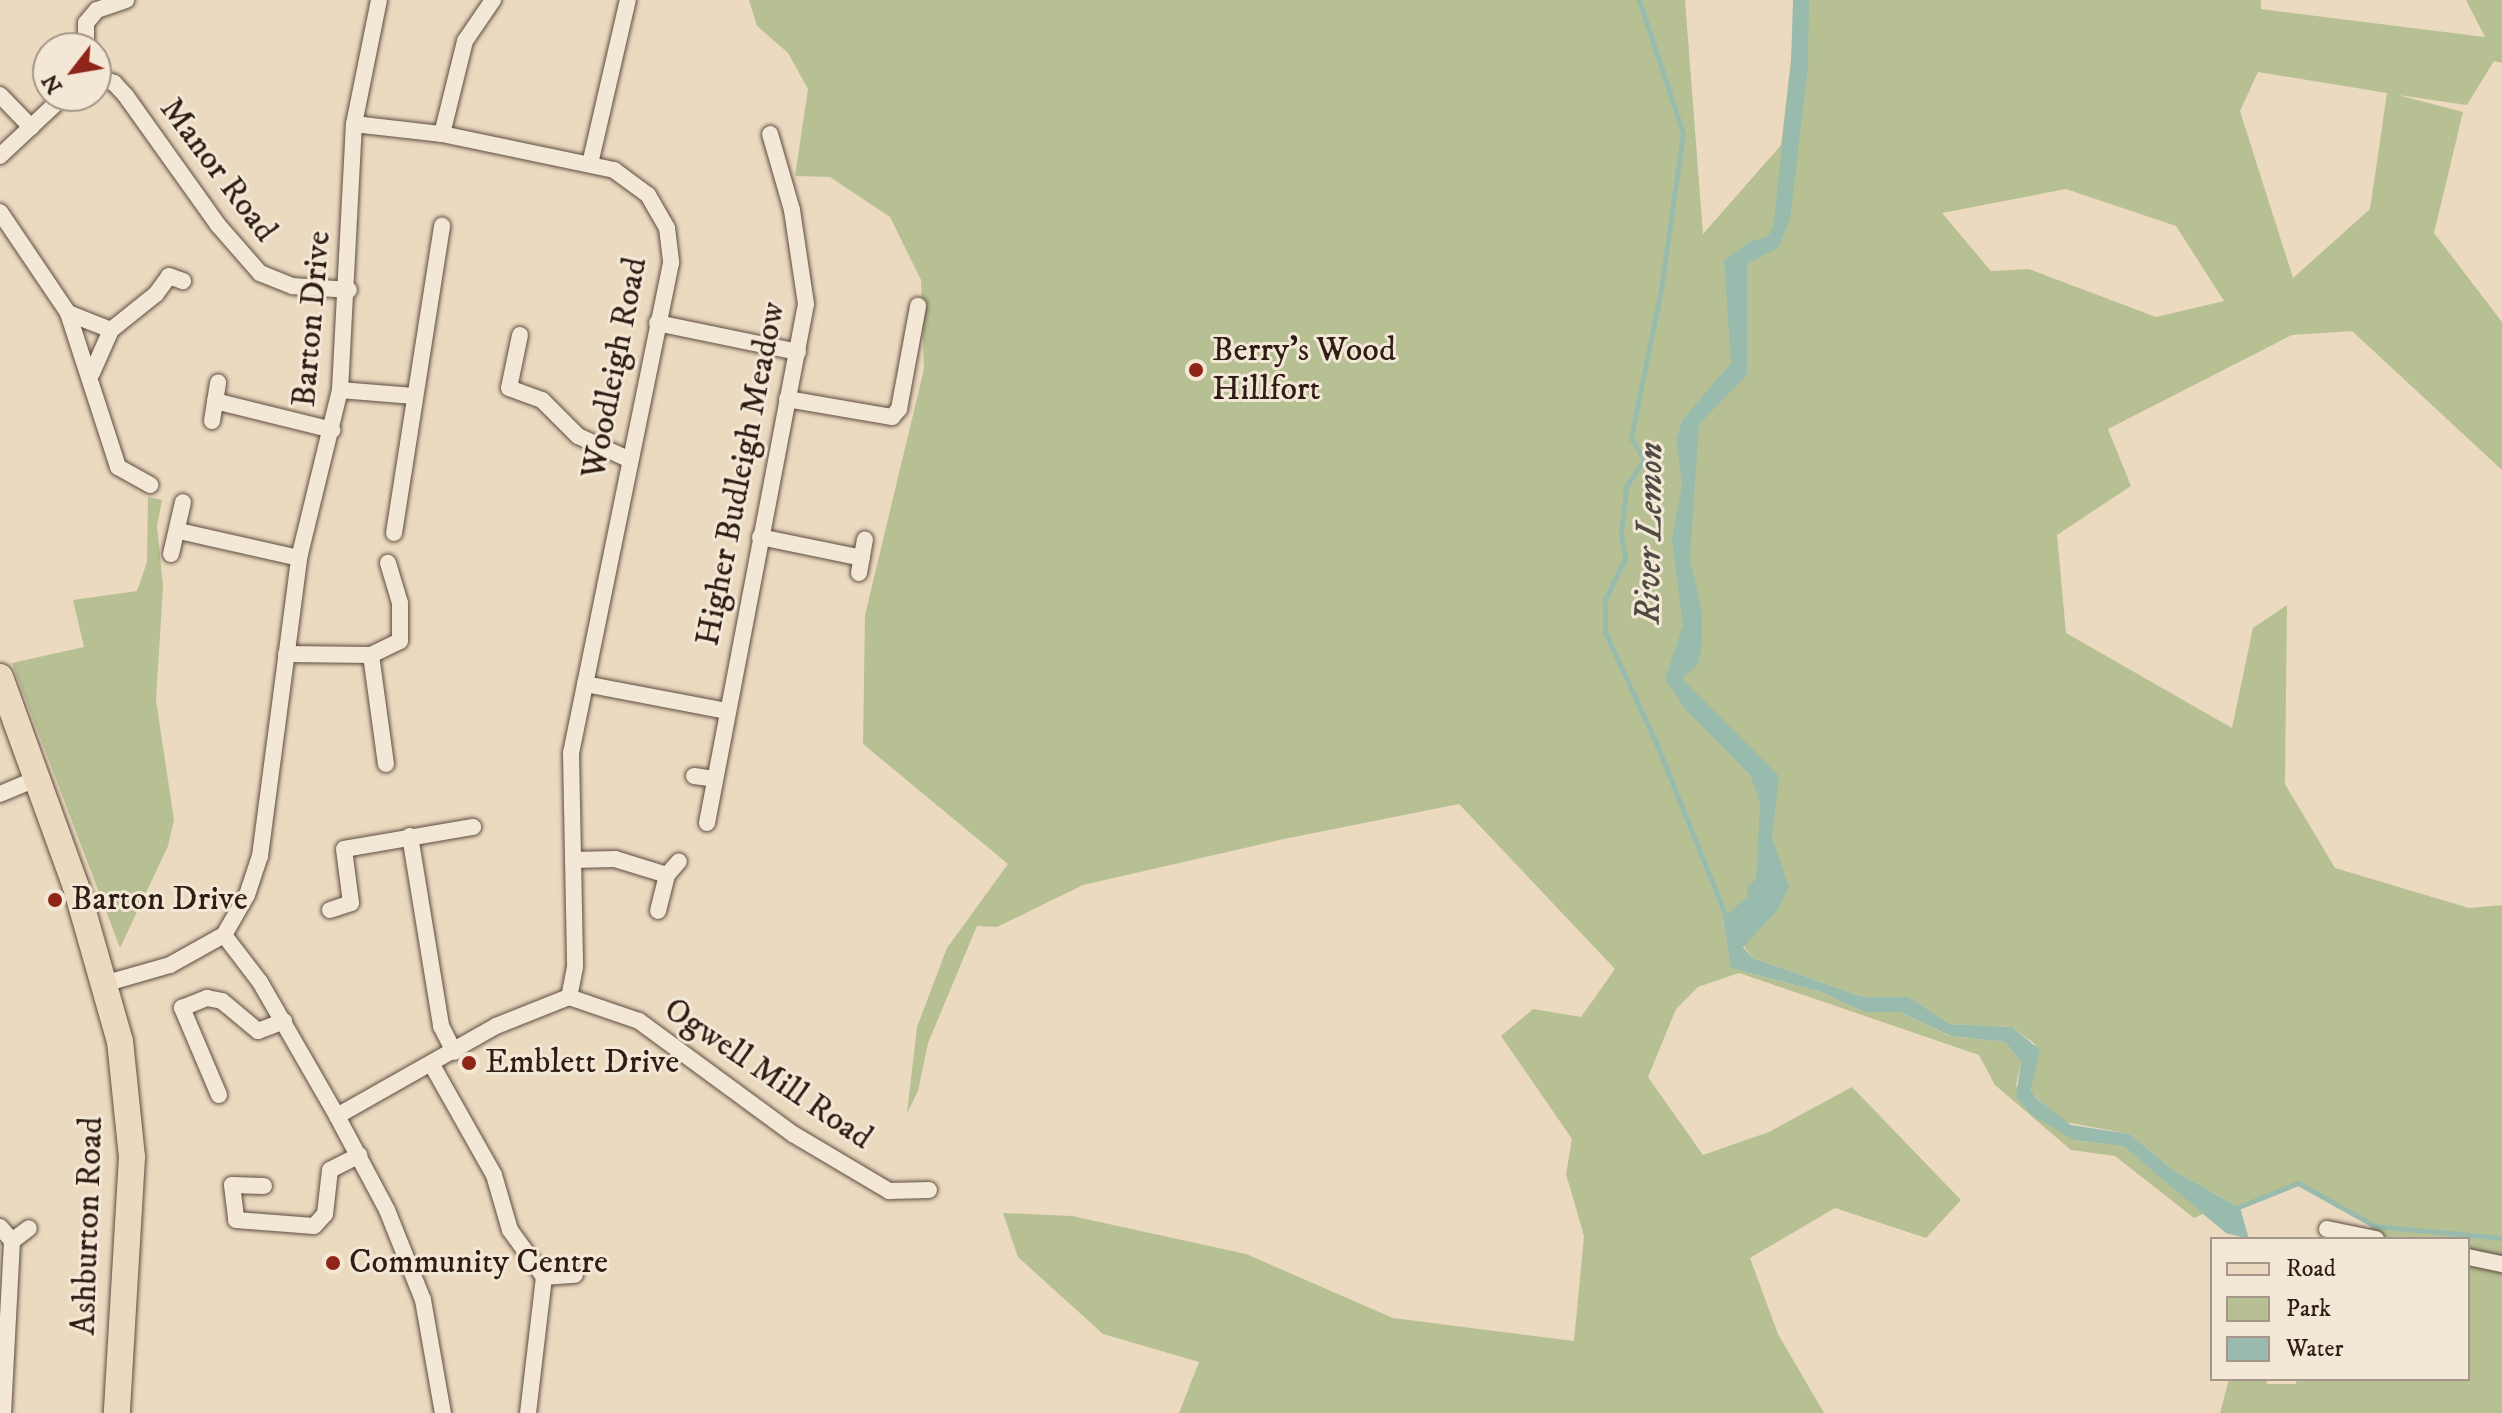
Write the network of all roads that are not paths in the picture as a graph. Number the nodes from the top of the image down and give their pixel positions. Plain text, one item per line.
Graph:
1 (126, 0) edge
2 (379, 0) edge
3 (493, 0) edge
4 (628, 0) edge
5 (86, 32) edge
6 (112, 82) edge
7 (0, 95) edge
8 (47, 112) edge
9 (354, 124) junction
10 (31, 127) junction
11 (442, 134) junction
12 (770, 134) dead end
13 (0, 156) edge
14 (590, 164) junction
15 (0, 212) edge
16 (442, 226) dead end
17 (183, 281) dead end
18 (349, 290) junction
19 (918, 306) dead end
20 (68, 313) junction
21 (657, 323) junction
22 (111, 330) junction
23 (520, 335) dead end
24 (798, 352) junction
25 (92, 373) junction
26 (218, 382) dead end
27 (340, 390) junction
28 (414, 396) junction
29 (787, 399) junction
30 (215, 401) junction
31 (212, 421) dead end
32 (332, 430) junction
33 (628, 459) junction
34 (150, 485) dead end
35 (183, 502) dead end
36 (179, 531) junction
37 (394, 533) dead end
38 (760, 537) junction
39 (865, 540) dead end
40 (171, 554) dead end
41 (299, 558) junction
42 (388, 558) dead end
43 (286, 654) junction
44 (371, 655) junction
45 (0, 677) edge
46 (585, 684) junction
47 (727, 711) junction
48 (386, 764) dead end
49 (694, 776) dead end
50 (38, 778) junction
51 (715, 779) junction
52 (0, 794) edge
53 (707, 823) dead end
54 (473, 827) dead end
55 (410, 836) junction
56 (573, 860) junction
57 (679, 861) dead end
58 (667, 875) junction
59 (330, 910) dead end
60 (658, 911) dead end
61 (224, 935) junction
62 (107, 983) junction
63 (569, 997) junction
64 (284, 1021) junction
65 (454, 1052) junction
66 (432, 1065) junction
67 (219, 1095) dead end
68 (337, 1116) junction
69 (359, 1155) junction
70 (264, 1186) dead end
71 (929, 1190) dead end
72 (0, 1227) edge
73 (29, 1228) dead end
74 (2327, 1229) dead end
75 (2366, 1237) edge
76 (12, 1241) junction
77 (2470, 1257) edge
78 (2502, 1264) edge
79 (575, 1275) dead end
80 (544, 1277) junction
81 (3, 1413) edge
82 (117, 1413) edge
83 (443, 1413) edge
84 (528, 1413) edge

1 - 5 street
2 - 9 street, Barton Drive
3 - 11 street
4 - 14 street
6 - 18 street, Manor Road
7 - 10 street
8 - 10 street
9 - 11 street, Woodleigh Road
9 - 18 street, Barton Drive
10 - 13 street
11 - 14 street, Woodleigh Road
12 - 24 street, Higher Budleigh Meadow
14 - 21 street, Woodleigh Road
15 - 20 street
16 - 28 street
17 - 22 street
18 - 27 street, Barton Drive
19 - 29 street
20 - 22 street
20 - 25 street
21 - 24 street
21 - 33 street, Woodleigh Road
22 - 25 street
23 - 33 street
24 - 29 street, Higher Budleigh Meadow
25 - 34 street
26 - 30 street
27 - 28 street
27 - 32 street, Barton Drive
28 - 37 street
29 - 38 street, Higher Budleigh Meadow
30 - 31 street
30 - 32 street
32 - 41 street, Barton Drive
33 - 46 street, Woodleigh Road
35 - 36 street
36 - 40 street
36 - 41 street
38 - 39 street
38 - 47 street, Higher Budleigh Meadow
41 - 43 street, Barton Drive
42 - 44 street
43 - 44 street
43 - 61 street, Barton Drive
44 - 48 street
45 - 50 main road, Ashburton Road
46 - 47 street
46 - 56 street, Woodleigh Road
47 - 51 street, Higher Budleigh Meadow
49 - 51 street
50 - 52 street
50 - 62 main road, Ashburton Road
51 - 53 street, Higher Budleigh Meadow
54 - 55 street
55 - 59 street
55 - 65 street
56 - 58 street
56 - 63 street, Woodleigh Road
57 - 58 street
58 - 60 street
61 - 62 street
61 - 64 street
62 - 82 main road, Ashburton Road
63 - 65 street
63 - 71 street, Ogwell Mill Road
64 - 67 street
64 - 68 street
65 - 66 street
66 - 68 street
66 - 80 street
68 - 69 street
69 - 70 street
69 - 83 street
72 - 76 street
73 - 76 street
74 - 75 street
76 - 81 street
77 - 78 street
79 - 80 street
80 - 84 street

